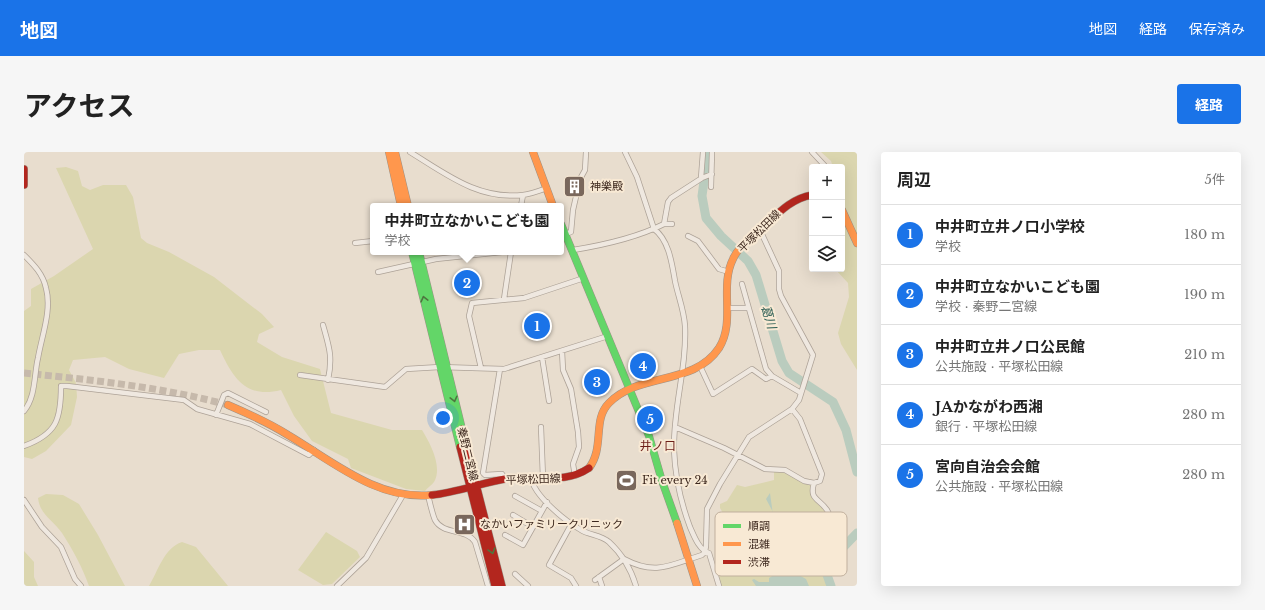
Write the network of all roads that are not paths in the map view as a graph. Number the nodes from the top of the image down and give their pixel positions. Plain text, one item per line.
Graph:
1 (389, 152) edge
2 (395, 152) edge
3 (410, 152) edge
4 (534, 152) edge
5 (586, 152) edge
6 (626, 152) edge
7 (703, 152) edge
8 (712, 152) edge
9 (812, 152) edge
10 (823, 164) edge
11 (24, 168) edge
12 (711, 174) junction
13 (701, 178) junction
14 (24, 185) edge
15 (711, 187) dead end
16 (547, 188) junction
17 (523, 195) junction
18 (809, 196) edge
19 (400, 203) edge
20 (407, 203) edge
21 (522, 203) edge
22 (552, 203) edge
23 (845, 217) edge
24 (664, 224) junction
25 (672, 224) dead end
26 (654, 229) junction
27 (564, 230) edge
28 (760, 230) junction
29 (566, 234) junction
30 (688, 236) dead end
31 (370, 241) edge
32 (355, 243) dead end
33 (857, 243) edge
34 (573, 250) junction
35 (24, 255) edge
36 (414, 255) edge
37 (419, 255) edge
38 (471, 255) edge
39 (511, 255) edge
40 (418, 263) junction
41 (378, 272) dead end
42 (729, 272) junction
43 (584, 278) junction
44 (742, 284) dead end
45 (504, 299) junction
46 (728, 308) junction
47 (748, 308) junction
48 (323, 325) dead end
49 (608, 336) junction
50 (562, 351) junction
51 (542, 357) junction
52 (700, 366) junction
53 (443, 368) junction
54 (481, 368) junction
55 (500, 369) junction
56 (300, 375) dead end
57 (681, 375) junction
58 (772, 376) junction
59 (328, 380) junction
60 (630, 389) junction
61 (801, 393) junction
62 (549, 401) dead end
63 (228, 405) tunnel mouth
64 (792, 409) junction
65 (24, 411) edge
66 (266, 412) dead end
67 (216, 415) junction
68 (541, 427) dead end
69 (675, 427) junction
70 (24, 446) edge
71 (314, 450) junction
72 (738, 455) junction
73 (575, 476) junction
74 (531, 477) junction
75 (543, 478) junction
76 (505, 479) junction
77 (814, 484) junction
78 (472, 486) junction
79 (403, 495) junction
80 (428, 495) junction
81 (515, 496) dead end
82 (24, 500) edge
83 (547, 502) junction
84 (542, 511) junction
85 (828, 512) edge
86 (513, 515) dead end
87 (572, 523) junction
88 (533, 527) junction
89 (505, 535) dead end
90 (705, 552) junction
91 (624, 559) junction
92 (690, 559) junction
93 (715, 573) edge
94 (515, 574) dead end
95 (716, 576) edge
96 (81, 586) edge
97 (337, 586) edge
98 (488, 586) edge
99 (495, 586) edge
100 (502, 586) edge
101 (528, 586) edge
102 (576, 586) edge
103 (602, 586) edge
104 (636, 586) edge
105 (697, 586) edge
106 (719, 586) edge

1 - 19 main road
2 - 20 main road
3 - 17 street
4 - 16 main road
5 - 29 street
6 - 26 street
7 - 13 street
8 - 12 street
9 - 10 street
11 - 14 main road
12 - 13 street
12 - 15 street
13 - 24 street
16 - 17 street
16 - 22 main road
17 - 21 street
18 - 28 main road, 平塚松田線
23 - 33 main road
24 - 25 street
24 - 26 street
26 - 34 street
26 - 57 street
27 - 29 main road
28 - 42 main road, 平塚松田線
28 - 61 street
29 - 34 main road
30 - 42 street
31 - 32 street
34 - 43 main road
35 - 65 street
36 - 40 main road, 秦野二宮線
37 - 40 main road, 秦野二宮線
38 - 40 street
39 - 45 street
40 - 41 street
40 - 53 main road, 秦野二宮線
42 - 46 main road, 平塚松田線
43 - 45 street
43 - 49 main road
44 - 47 street
45 - 54 street
46 - 47 street
46 - 52 main road, 平塚松田線
47 - 58 street
48 - 59 street
49 - 50 street
49 - 60 main road
50 - 51 street
50 - 73 street
51 - 55 street
51 - 62 street
52 - 57 main road, 平塚松田線
52 - 58 street
53 - 54 street
53 - 59 street
53 - 78 main road, 秦野二宮線
54 - 55 street
55 - 76 street
56 - 59 street
57 - 60 main road, 平塚松田線
57 - 69 street
58 - 61 street
60 - 73 main road, 平塚松田線
60 - 92 main road
61 - 64 street
63 - 71 main road, 平塚松田線
64 - 72 street
64 - 77 street
66 - 67 street
67 - 70 street
67 - 71 street
68 - 75 street
69 - 72 street
69 - 90 street
71 - 79 main road, 平塚松田線
72 - 77 street
72 - 90 street
73 - 75 main road, 平塚松田線
74 - 75 main road, 平塚松田線
74 - 76 main road, 平塚松田線
74 - 83 street
76 - 78 main road, 平塚松田線
77 - 85 street
78 - 80 main road, 平塚松田線
78 - 99 main road, 秦野二宮線
78 -> 100 main road, 秦野二宮線
79 - 80 main road, 平塚松田線
79 - 97 street
80 - 98 street
81 - 84 street
82 - 96 street
83 - 84 street
83 - 87 street
84 - 88 street
86 - 88 street
87 - 91 street
87 - 102 street
88 - 89 street
90 - 92 street
90 - 93 street
91 - 92 street
91 - 103 street
91 - 104 street
92 - 105 main road
94 - 101 street
95 - 106 street

